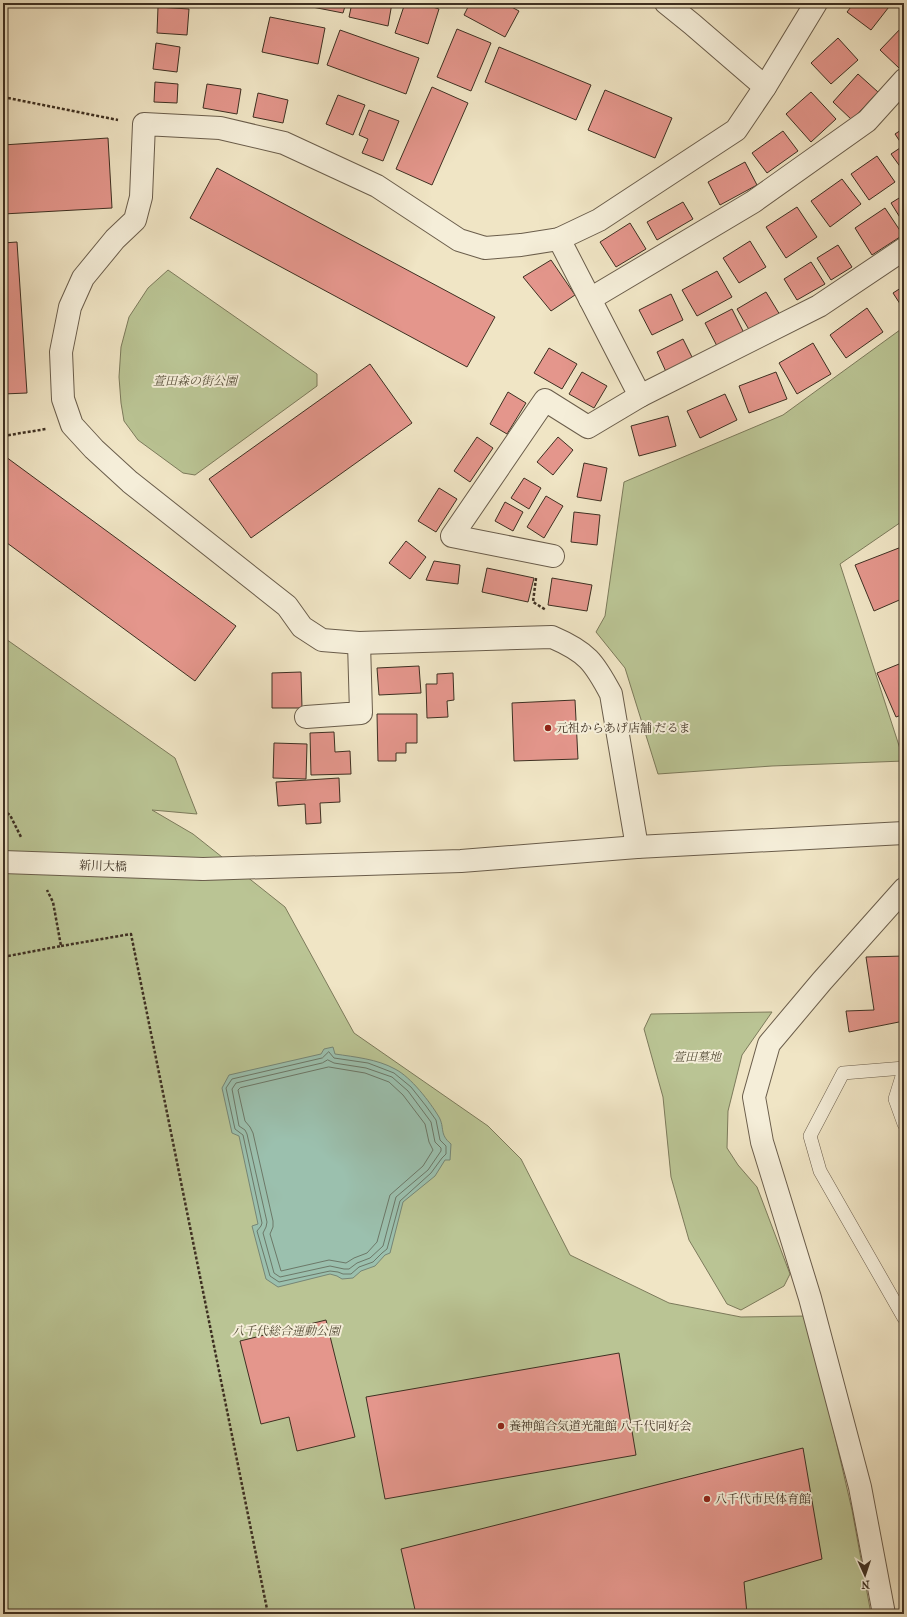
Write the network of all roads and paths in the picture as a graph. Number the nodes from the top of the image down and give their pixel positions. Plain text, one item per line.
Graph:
1 (666, 3) edge
2 (816, 3) edge
3 (904, 80) edge
4 (765, 87) junction
5 (3, 98) edge
6 (144, 124) junction
7 (559, 239) junction
8 (904, 249) edge
9 (590, 299) junction
10 (640, 396) junction
11 (72, 425) junction
12 (3, 436) edge
13 (546, 554) joint
14 (552, 614) dead end
15 (359, 643) junction
16 (306, 717) dead end
17 (3, 810) edge
18 (904, 833) edge
19 (23, 842) dead end
20 (638, 847) junction
21 (3, 862) edge
22 (46, 889) dead end
23 (904, 889) edge
24 (61, 946) junction
25 (3, 957) edge
26 (904, 1069) edge
27 (904, 1124) edge
28 (904, 1318) edge
29 (268, 1614) edge
30 (884, 1614) edge

1 - 4 street
2 - 4 street
3 - 9 street
4 - 7 street
5 - 6 path
6 - 7 street
6 - 11 street
7 - 9 street
8 - 10 street
9 - 10 street
10 - 13 street
11 - 12 path
11 - 15 street
13 - 14 path
15 - 16 street
15 - 20 street
17 - 19 path
18 - 20 street, 新川大橋
20 - 21 street, 新川大橋, bridge
22 - 24 path
23 - 30 street
24 - 25 path
24 - 29 path
26 - 27 lane
26 - 28 lane

